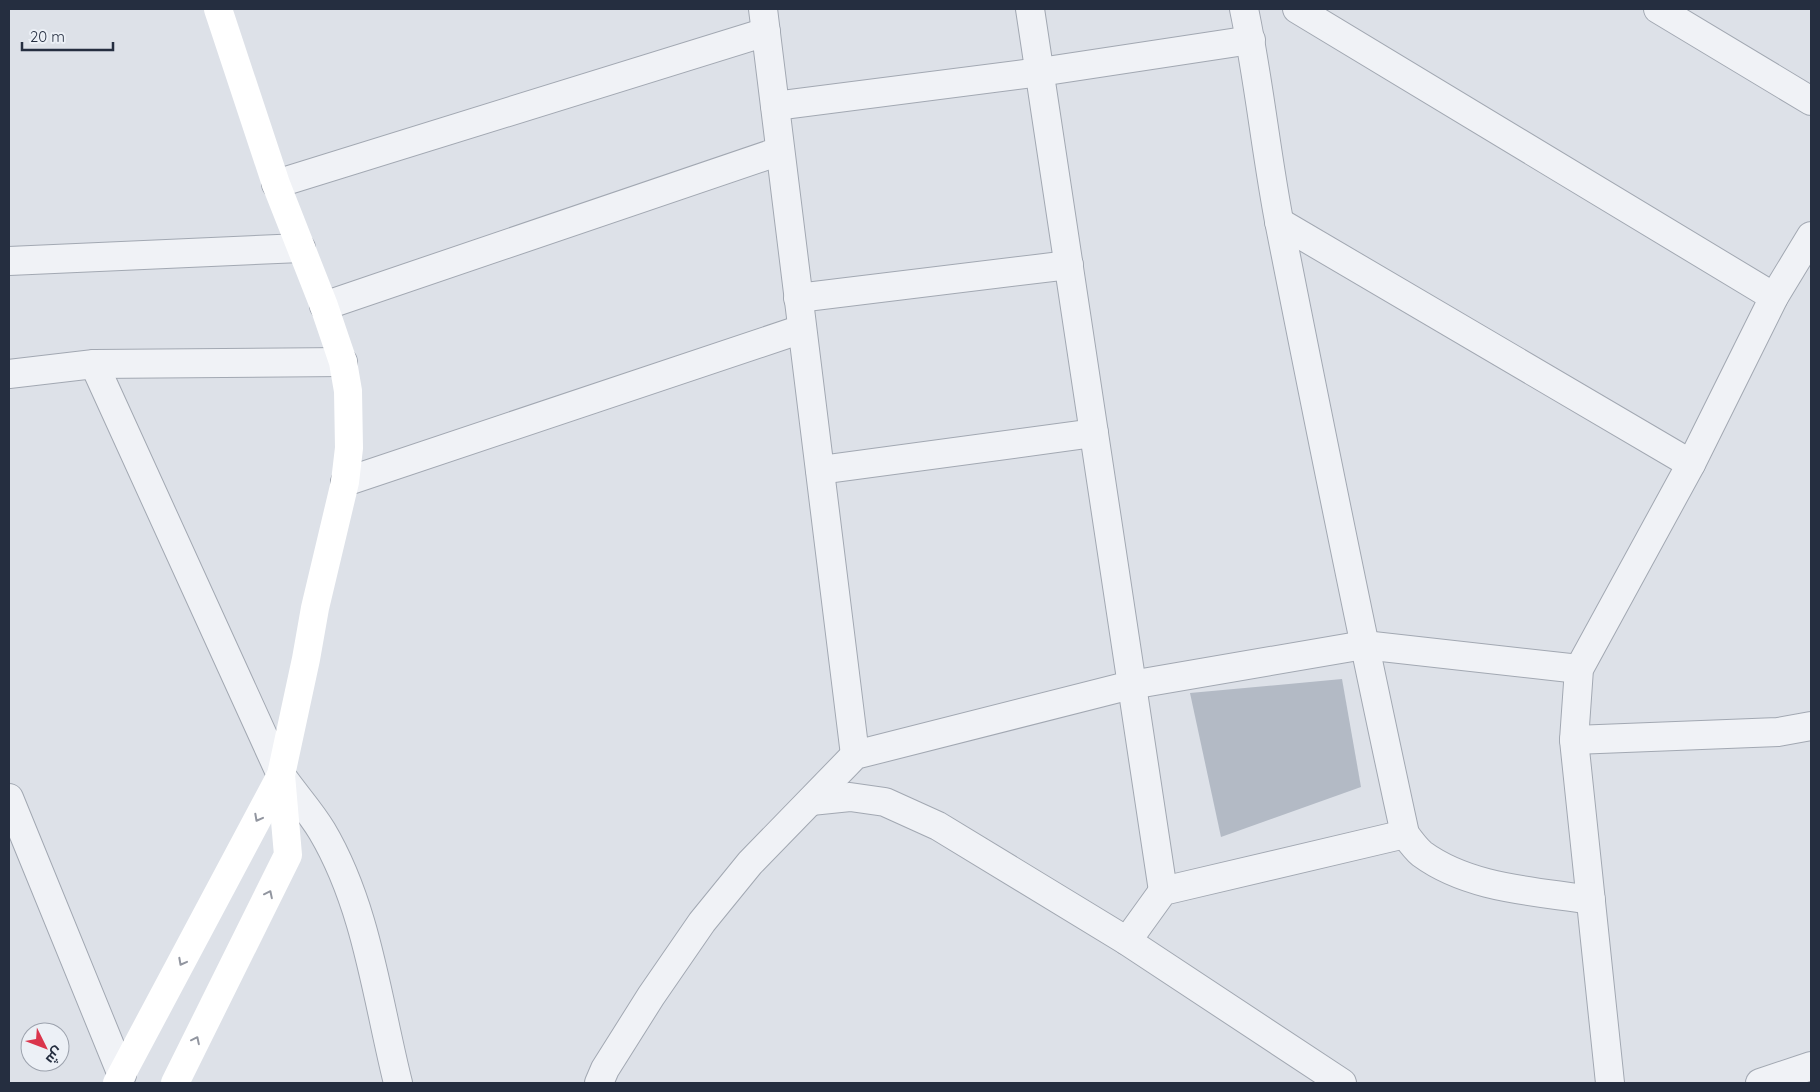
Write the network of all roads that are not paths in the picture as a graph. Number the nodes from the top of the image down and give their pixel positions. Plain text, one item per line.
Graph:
1 (218, 9) edge
2 (1030, 9) edge
3 (1244, 9) edge
4 (1297, 9) edge
5 (1658, 9) edge
6 (764, 20) edge
7 (1251, 40) junction
8 (1040, 72) junction
9 (1811, 101) edge
10 (775, 106) junction
11 (780, 151) junction
12 (276, 184) junction
13 (1279, 222) junction
14 (1811, 236) edge
15 (301, 248) junction
16 (9, 261) edge
17 (1069, 265) junction
18 (1774, 297) junction
19 (798, 298) junction
20 (324, 306) junction
21 (802, 329) junction
22 (343, 362) junction
23 (94, 364) junction
24 (9, 374) edge
25 (1094, 433) junction
26 (1690, 464) junction
27 (820, 470) junction
28 (345, 482) junction
29 (1364, 645) junction
30 (1579, 669) junction
31 (1131, 685) junction
32 (1811, 726) edge
33 (1574, 740) junction
34 (855, 756) junction
35 (281, 775) junction
36 (9, 798) edge
37 (811, 801) junction
38 (1405, 834) junction
39 (1163, 891) junction
40 (1591, 900) junction
41 (1127, 941) junction
42 (1811, 1066) edge
43 (120, 1079) edge
44 (175, 1083) edge
45 (396, 1083) edge
46 (599, 1083) edge
47 (1342, 1083) edge
48 (1610, 1083) edge
49 (1760, 1083) edge

1 - 12 street
2 - 8 street
3 - 7 street
4 - 18 street
5 - 9 street
6 - 10 street
6 - 12 street
7 - 8 street
7 - 13 street
8 - 10 street
8 - 17 street
10 - 11 street
11 - 19 street
11 - 20 street
12 - 15 street
13 - 26 street
13 - 29 street
14 - 18 street
15 - 16 street
15 - 20 street
17 - 19 street
17 - 25 street
18 - 26 street
19 - 21 street
20 - 22 street
21 - 27 street
21 - 28 street
22 - 23 street
22 - 28 street
23 - 24 street
23 - 35 street
25 - 27 street
25 - 31 street
26 - 30 street
27 - 34 street
28 - 35 street
29 - 30 street
29 - 31 street
29 - 38 street
30 - 33 street
31 - 34 street
31 - 39 street
32 - 33 street
33 - 40 street
34 - 37 street
35 -> 43 street
44 -> 35 street
35 - 45 street
36 - 43 street
37 - 41 street
37 - 46 street
38 - 39 street
38 - 40 street
39 - 41 street
40 - 48 street
41 - 47 street
42 - 49 street

